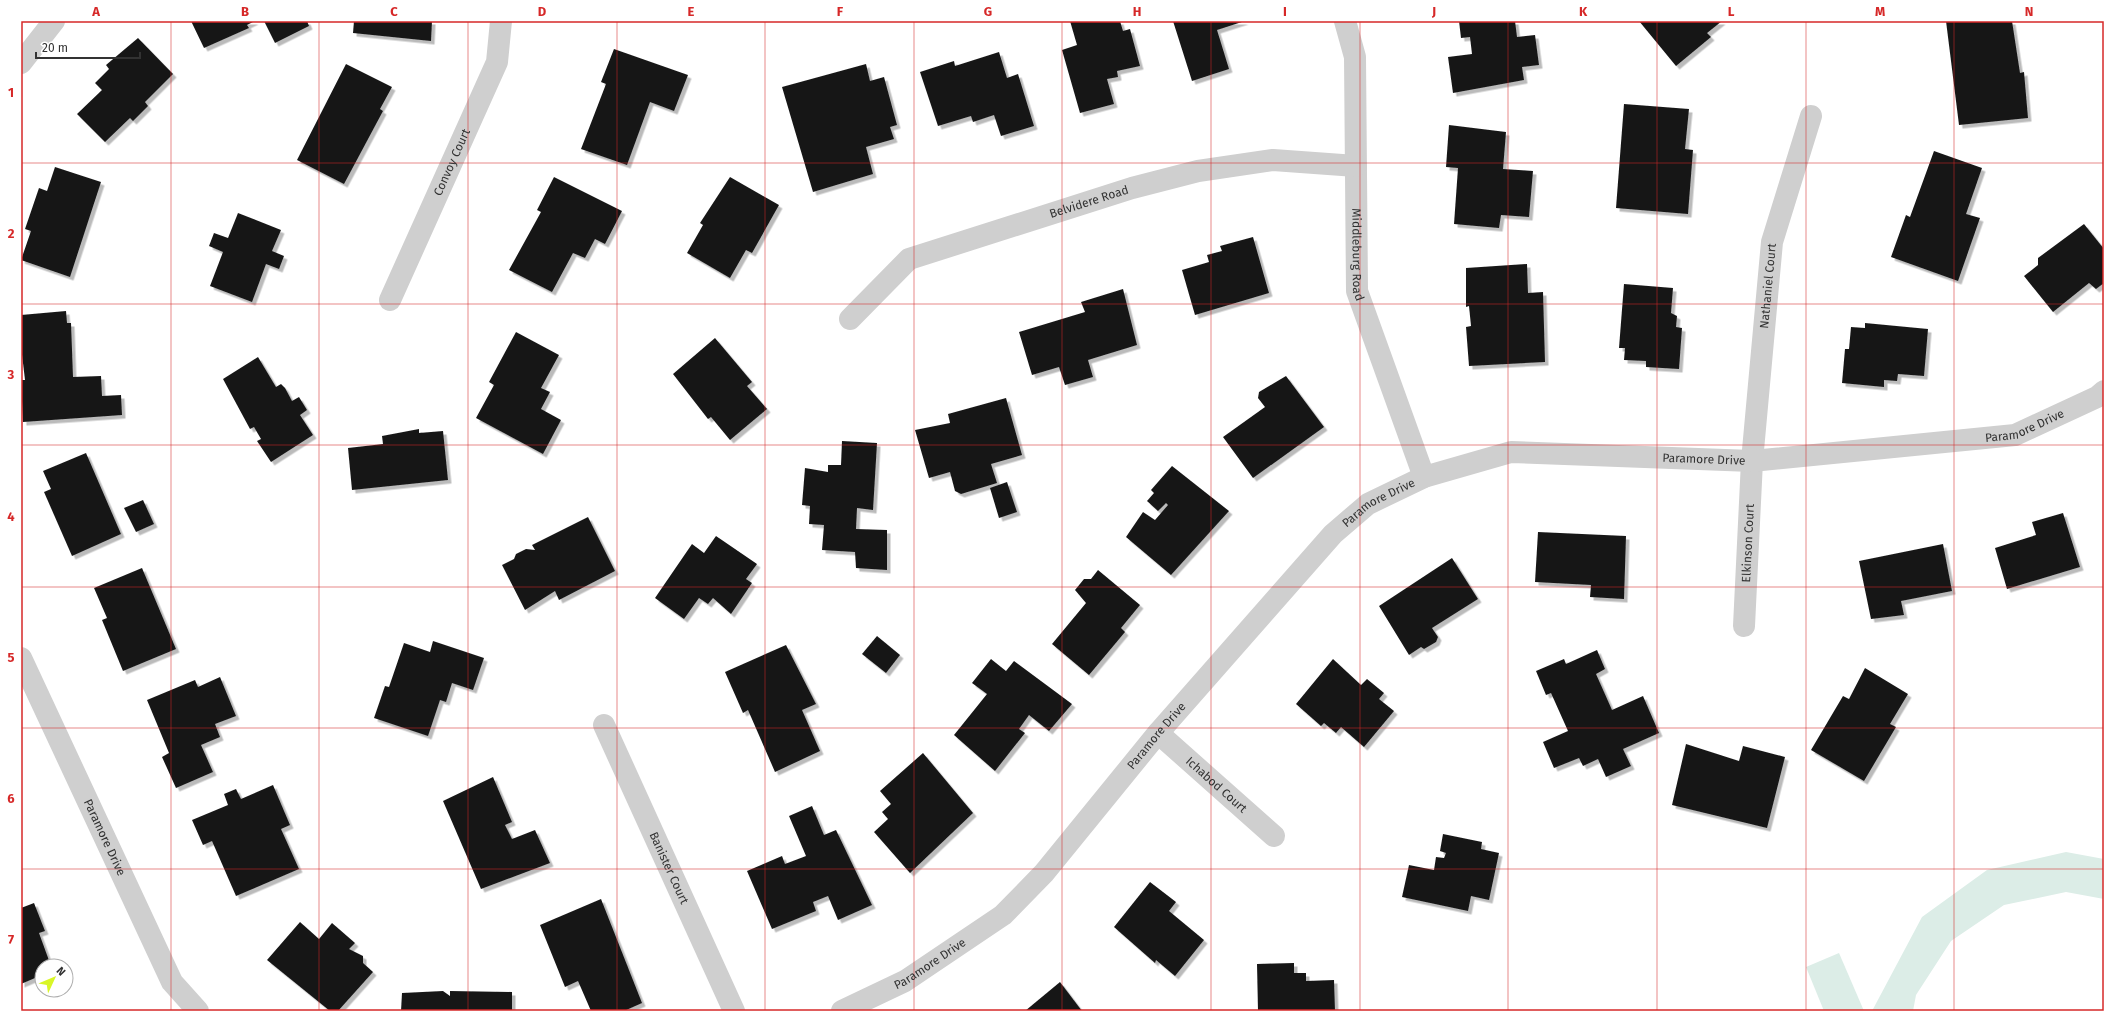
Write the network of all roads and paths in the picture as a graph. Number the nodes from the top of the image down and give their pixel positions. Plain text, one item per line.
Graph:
1 (54, 21) edge
2 (501, 21) edge
3 (1345, 21) edge
4 (21, 63) edge
5 (1811, 116) dead end
6 (1356, 166) junction
7 (390, 300) dead end
8 (850, 319) dead end
9 (2104, 391) edge
10 (1752, 461) junction
11 (1424, 477) junction
12 (1744, 626) dead end
13 (21, 658) edge
14 (604, 725) dead end
15 (1158, 733) junction
16 (1274, 836) dead end
17 (198, 1011) edge
18 (734, 1011) edge
19 (842, 1011) edge

1 - 4 street
2 - 7 street, Convoy Court
3 - 6 street, Middleburg Road
5 - 10 street, Nathaniel Court
6 - 8 street, Belvidere Road
6 - 11 street, Middleburg Road
9 - 10 street, Paramore Drive
10 - 11 street, Paramore Drive
10 - 12 street, Elkinson Court
11 - 15 street, Paramore Drive
13 - 17 street, Paramore Drive
14 - 18 street, Banister Court
15 - 16 street, Ichabod Court
15 - 19 street, Paramore Drive

